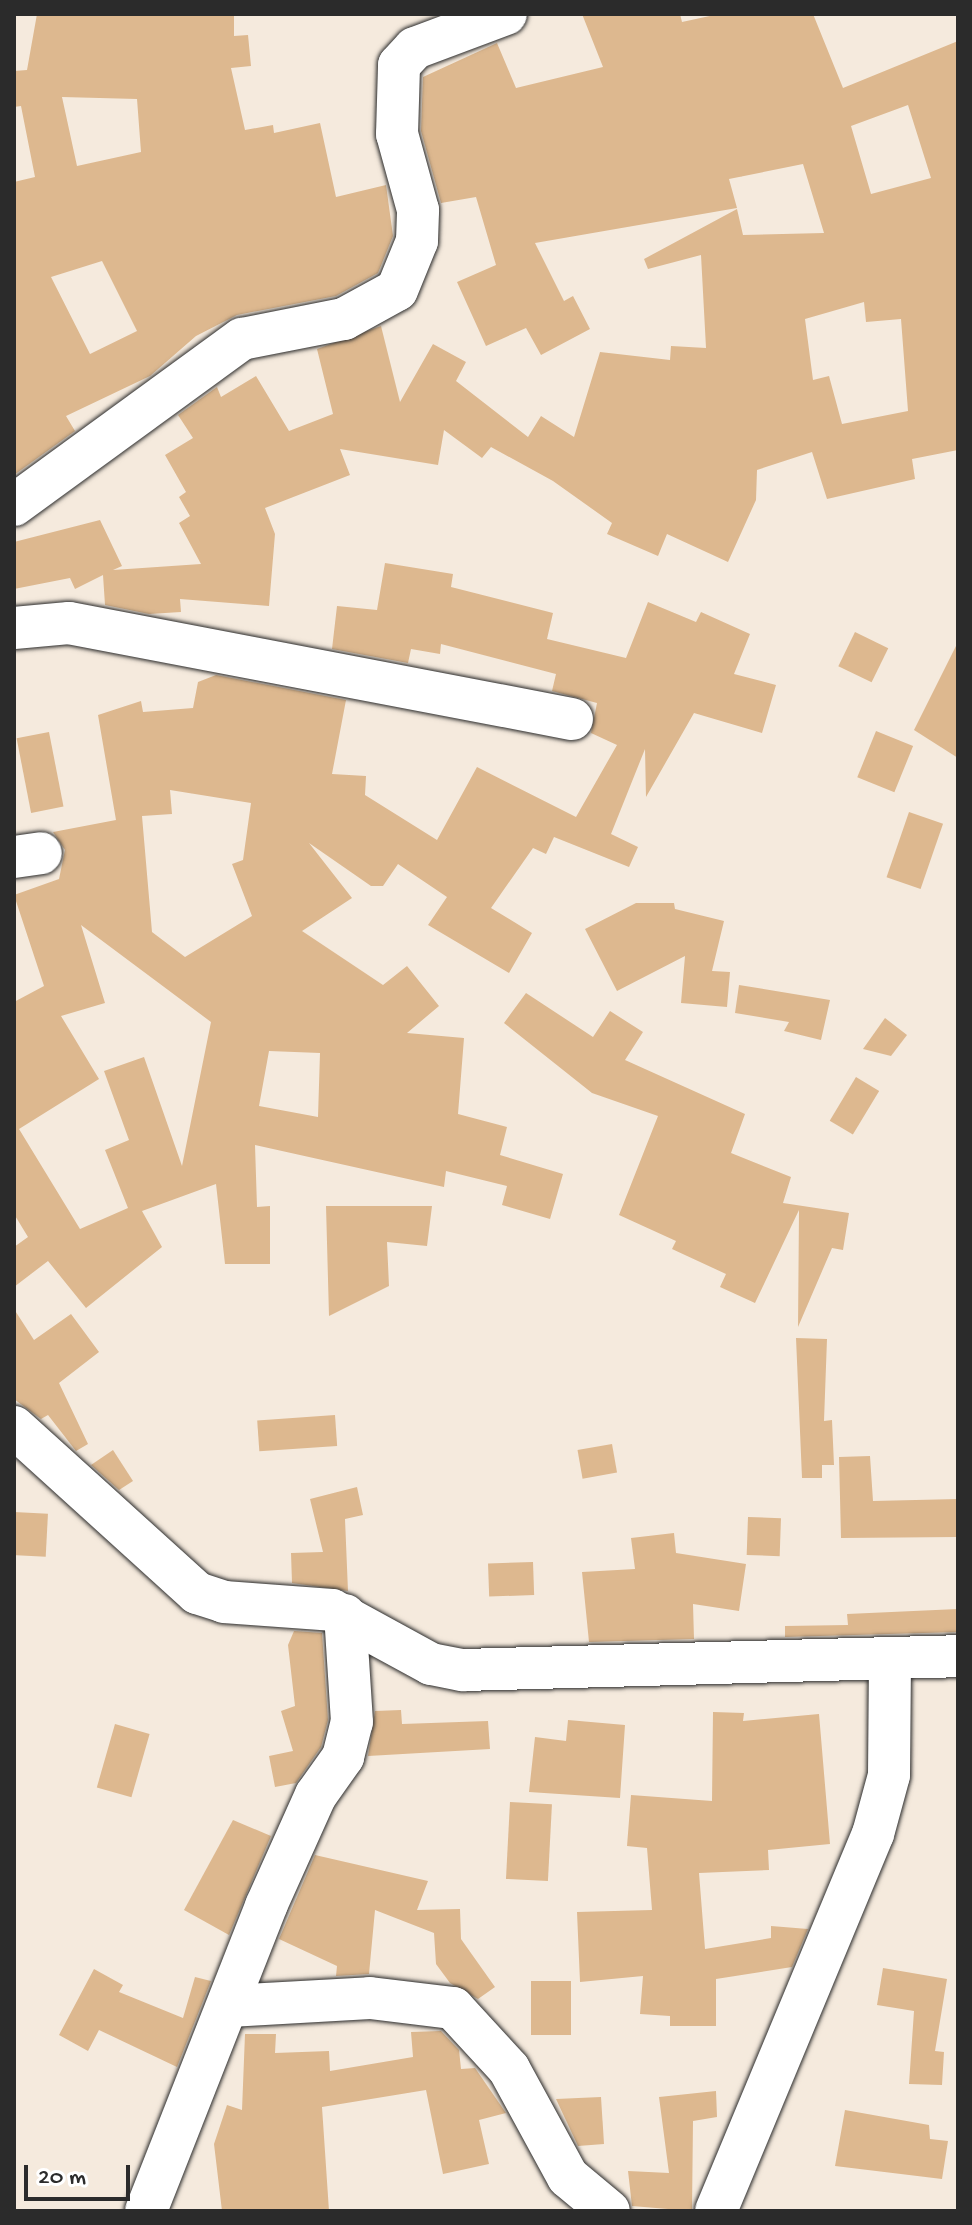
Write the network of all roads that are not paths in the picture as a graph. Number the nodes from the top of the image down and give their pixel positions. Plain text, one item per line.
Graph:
1 (506, 14) edge
2 (14, 505) edge
3 (14, 628) edge
4 (572, 719) dead end
5 (14, 1427) edge
6 (345, 1615) junction
7 (958, 1656) edge
8 (890, 1658) junction
9 (229, 2006) junction
10 (146, 2211) edge
11 (609, 2211) edge
12 (716, 2211) edge

1 - 2 street
3 - 4 street
5 - 6 street
6 - 8 street
6 - 9 street
7 - 8 street
8 - 12 street
9 - 10 street
9 - 11 street

